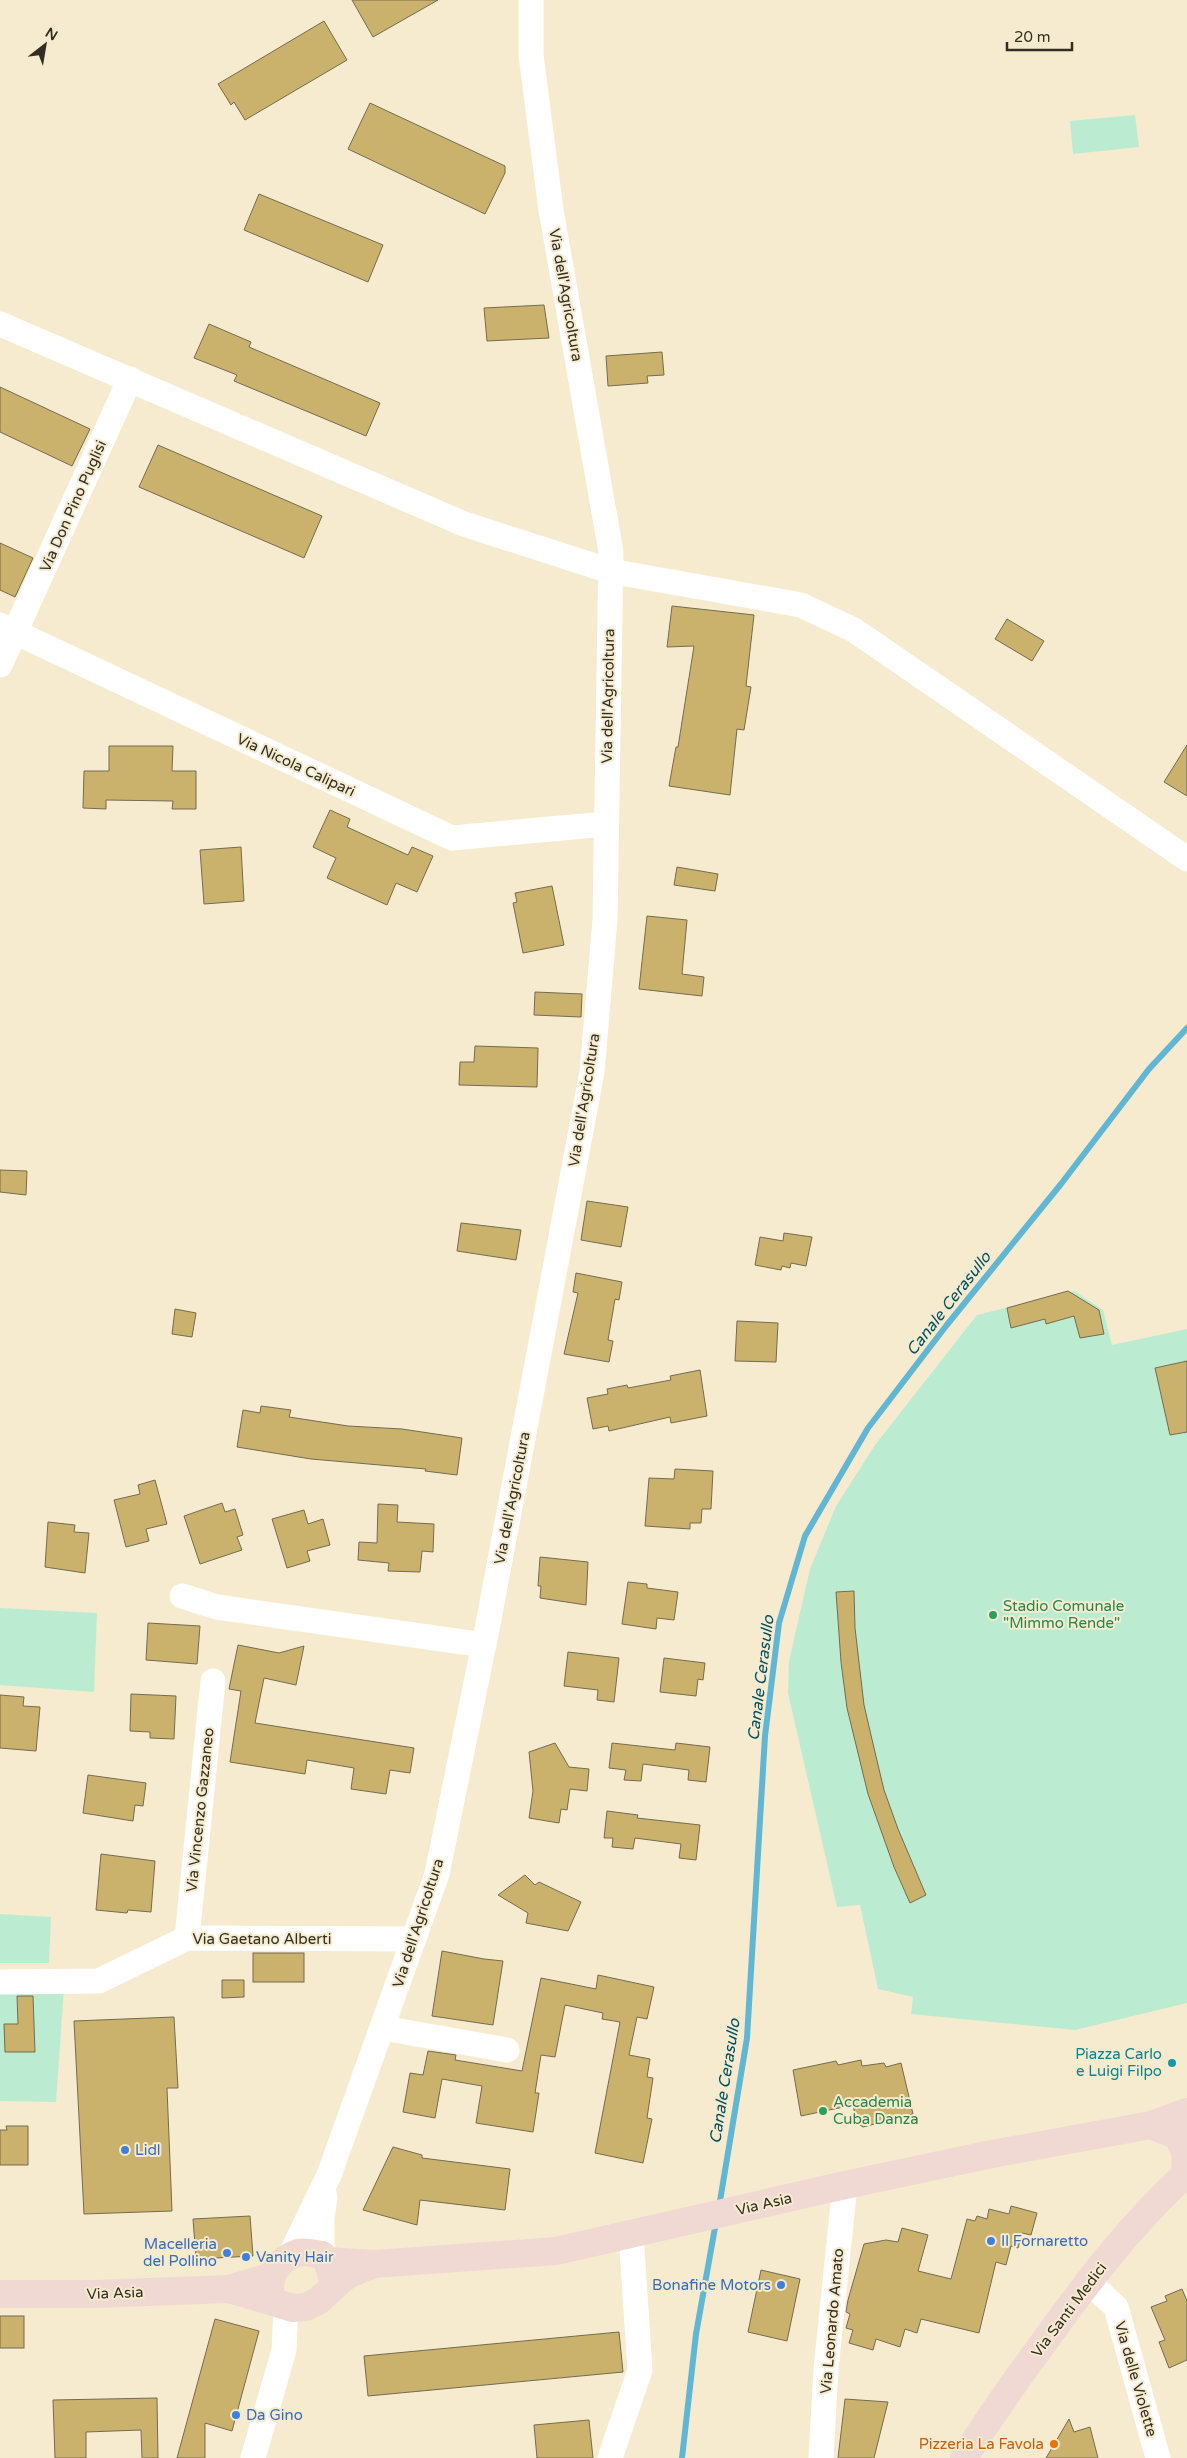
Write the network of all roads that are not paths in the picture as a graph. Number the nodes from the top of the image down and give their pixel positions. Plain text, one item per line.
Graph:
1 (530, 0) edge
2 (0, 324) edge
3 (130, 379) junction
4 (610, 571) junction
5 (8, 629) edge
6 (0, 665) edge
7 (606, 824) junction
8 (1187, 859) edge
9 (182, 1596) dead end
10 (484, 1645) junction
11 (213, 1681) dead end
12 (187, 1938) junction
13 (414, 1939) junction
14 (0, 1982) edge
15 (383, 2028) junction
16 (507, 2050) dead end
17 (1187, 2112) edge
18 (1152, 2125) junction
19 (1187, 2126) edge
20 (1186, 2174) edge
21 (329, 2175) junction
22 (845, 2185) junction
23 (632, 2234) junction
24 (289, 2258) junction
25 (324, 2258) junction
26 (374, 2264) junction
27 (270, 2278) junction
28 (1088, 2282) junction
29 (229, 2289) junction
30 (0, 2294) edge
31 (324, 2296) junction
32 (283, 2305) junction
33 (284, 2350) junction
34 (253, 2458) edge
35 (610, 2458) edge
36 (820, 2458) edge
37 (964, 2458) edge
38 (1158, 2458) edge

1 - 4 street, Via dell'Agricoltura
2 - 3 street
3 - 4 street
3 - 5 street, Via Don Pino Puglisi
4 - 7 street, Via dell'Agricoltura
4 - 8 street
5 - 6 street, Via Don Pino Puglisi
5 - 7 street, Via Nicola Calipari
7 - 10 street, Via dell'Agricoltura
9 - 10 street
10 - 13 street, Via dell'Agricoltura
11 - 12 street, Via Vincenzo Gazzaneo
12 - 13 street, Via Gaetano Alberti
12 - 14 street, Via Gaetano Alberti
13 - 15 street, Via dell'Agricoltura
15 - 16 street
15 - 21 street, Via dell'Agricoltura
17 - 18 street, Via Asia
18 - 19 street, Via Asia
18 - 20 street
18 - 22 street, Via Asia
20 - 28 street, Via Santi Medici
21 - 24 street, Via dell'Agricoltura
21 - 25 street, Via dell'Agricoltura
22 - 23 street, Via Asia
22 - 36 street, Via Leonardo Amato
23 - 26 street, Via Asia
23 - 35 street
24 - 25 street
24 - 27 street
25 - 26 street, Via Asia
25 - 31 street
26 - 31 street, Via Asia
27 - 29 street, Via Asia
27 - 32 street
28 - 37 street, Via Santi Medici
28 - 38 street, Via delle Violette
29 - 30 street, Via Asia
29 - 32 street, Via Asia
31 - 32 street
31 - 33 street
32 - 33 street
33 - 34 street

